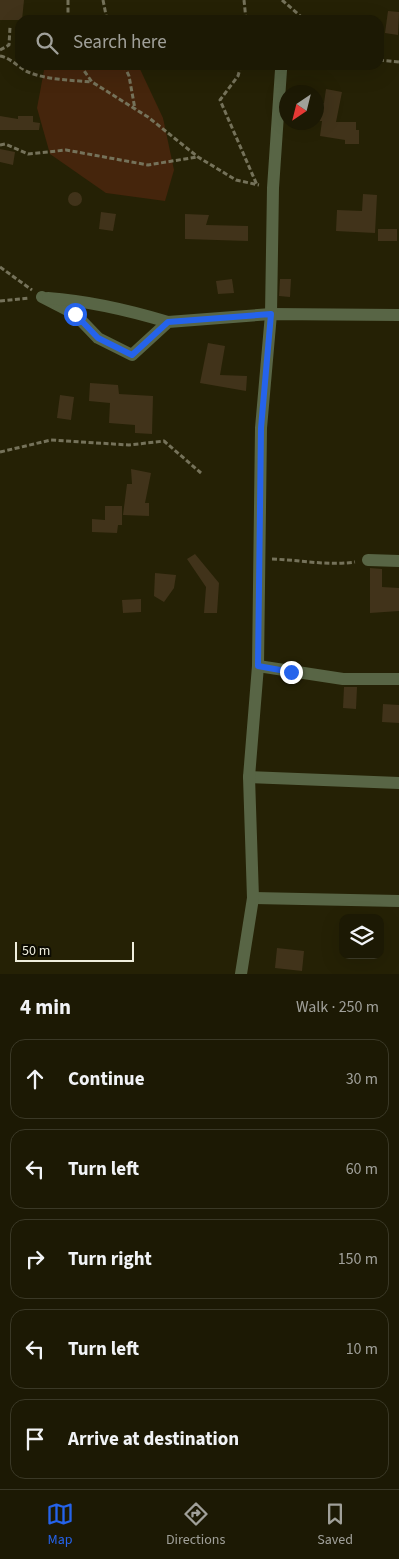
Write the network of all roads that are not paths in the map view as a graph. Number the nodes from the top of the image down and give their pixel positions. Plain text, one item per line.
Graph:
1 (281, 70) dead end
2 (271, 314) junction
3 (399, 316) edge
4 (168, 322) junction
5 (368, 560) road end
6 (399, 561) edge
7 (258, 666) junction
8 (399, 679) edge
9 (249, 777) junction
10 (399, 783) edge
11 (253, 898) junction
12 (399, 901) edge
13 (241, 974) edge

1 - 2 street
2 - 3 street
2 - 4 street
2 - 7 street
4 - 4 street
5 - 6 street
7 - 8 street
7 - 9 street
9 - 10 street
9 - 11 street
11 - 12 street
11 - 13 street

